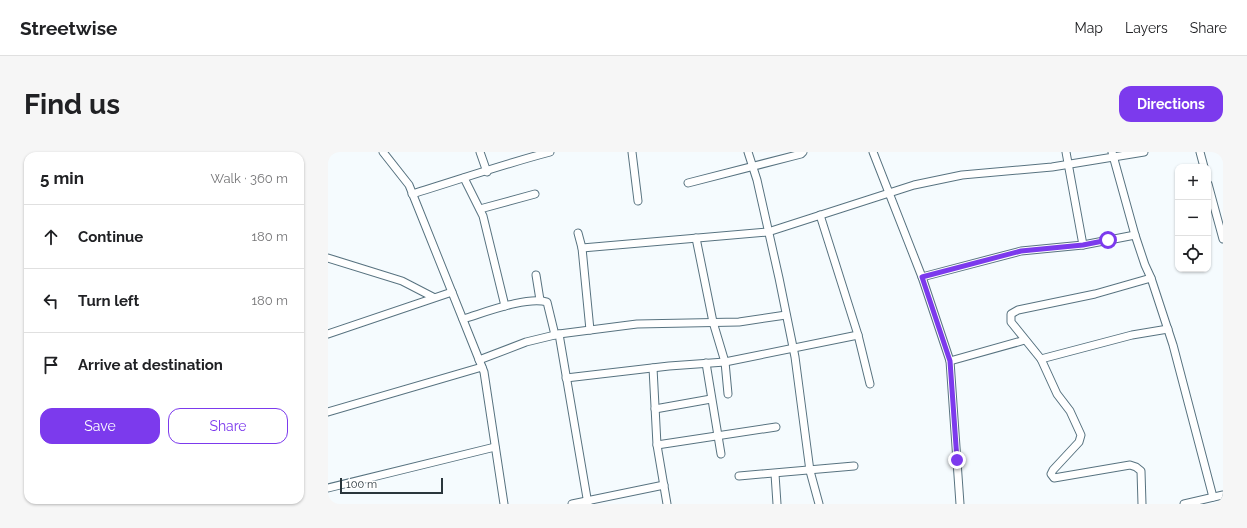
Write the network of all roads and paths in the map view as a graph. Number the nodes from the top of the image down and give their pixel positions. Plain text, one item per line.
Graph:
1 (383, 152) edge
2 (480, 152) edge
3 (550, 152) edge
4 (632, 152) edge
5 (748, 152) edge
6 (803, 152) edge
7 (873, 152) edge
8 (1066, 152) edge
9 (1144, 152) edge
10 (1200, 152) edge
11 (1112, 155) edge
12 (1069, 164) junction
13 (1203, 164) edge
14 (752, 167) junction
15 (487, 172) junction
16 (464, 178) junction
17 (688, 183) dead end
18 (888, 192) junction
19 (412, 194) junction
20 (535, 194) dead end
21 (1211, 195) edge
22 (638, 201) dead end
23 (480, 209) junction
24 (820, 215) junction
25 (768, 232) junction
26 (578, 233) dead end
27 (1135, 235) junction
28 (696, 238) junction
29 (1223, 239) edge
30 (1083, 245) junction
31 (582, 248) junction
32 (328, 258) edge
33 (536, 275) dead end
34 (922, 277) junction
35 (1152, 278) junction
36 (452, 292) junction
37 (433, 298) junction
38 (540, 300) junction
39 (505, 306) junction
40 (786, 315) junction
41 (463, 319) junction
42 (713, 322) junction
43 (1168, 329) junction
44 (590, 330) junction
45 (328, 334) edge
46 (557, 334) junction
47 (858, 335) junction
48 (1025, 340) junction
49 (793, 348) junction
50 (1041, 359) junction
51 (950, 361) junction
52 (724, 362) junction
53 (481, 363) junction
54 (706, 363) junction
55 (653, 368) junction
56 (566, 378) junction
57 (870, 384) dead end
58 (728, 394) dead end
59 (711, 399) junction
60 (655, 409) junction
61 (328, 412) edge
62 (776, 427) dead end
63 (718, 436) junction
64 (657, 445) junction
65 (496, 447) junction
66 (721, 454) dead end
67 (854, 466) dead end
68 (810, 471) junction
69 (775, 474) junction
70 (739, 476) dead end
71 (664, 485) junction
72 (328, 488) edge
73 (1223, 495) edge
74 (1213, 497) junction
75 (588, 502) edge
76 (504, 504) edge
77 (572, 504) edge
78 (667, 504) edge
79 (777, 504) edge
80 (819, 504) edge
81 (960, 504) edge
82 (1142, 504) edge
83 (1184, 504) edge

1 - 19 street
2 - 15 street
3 - 15 street
4 - 22 street
5 - 14 street
6 - 14 street
7 - 18 street
8 - 12 street
9 - 11 street
10 - 13 street
11 - 12 street
11 - 27 street
12 - 18 street
12 - 30 street
14 - 17 street
14 - 25 street
15 - 16 street
16 - 19 street
16 - 23 street
18 - 24 street
18 - 34 street
19 - 36 street
20 - 23 street
21 - 29 street
23 - 39 street
24 - 25 street
24 - 47 street
25 - 28 street
25 - 40 street
26 - 31 street
27 - 30 street
27 - 35 street
28 - 31 street
28 - 42 street
30 - 34 street
31 - 44 street
32 - 37 street
33 - 38 street
34 - 51 street
35 - 43 street
35 - 48 street
36 - 37 street
36 - 41 street
37 - 45 street
38 - 39 street
38 - 46 street
39 - 41 street
40 - 42 street
40 - 49 street
41 - 53 street
42 - 44 street
42 - 52 street
43 - 50 street
43 - 74 street
44 - 46 street
46 - 53 street
46 - 56 street
47 - 49 street
47 - 57 street
48 - 50 street
48 - 51 street
49 - 52 street
49 - 68 street
50 - 82 street
51 - 81 street
52 - 54 street
52 - 58 street
53 - 61 street
53 - 65 street
54 - 55 street
54 - 59 street
55 - 56 street
55 - 60 street
56 - 75 street
59 - 60 street
59 - 63 street
60 - 64 street
62 - 63 street
63 - 64 street
63 - 66 street
64 - 71 street
65 - 72 street
65 - 76 street
67 - 68 street
68 - 69 street
68 - 80 street
69 - 70 street
69 - 79 street
71 - 75 street
71 - 78 street
73 - 74 street
74 - 83 street
75 - 77 street

